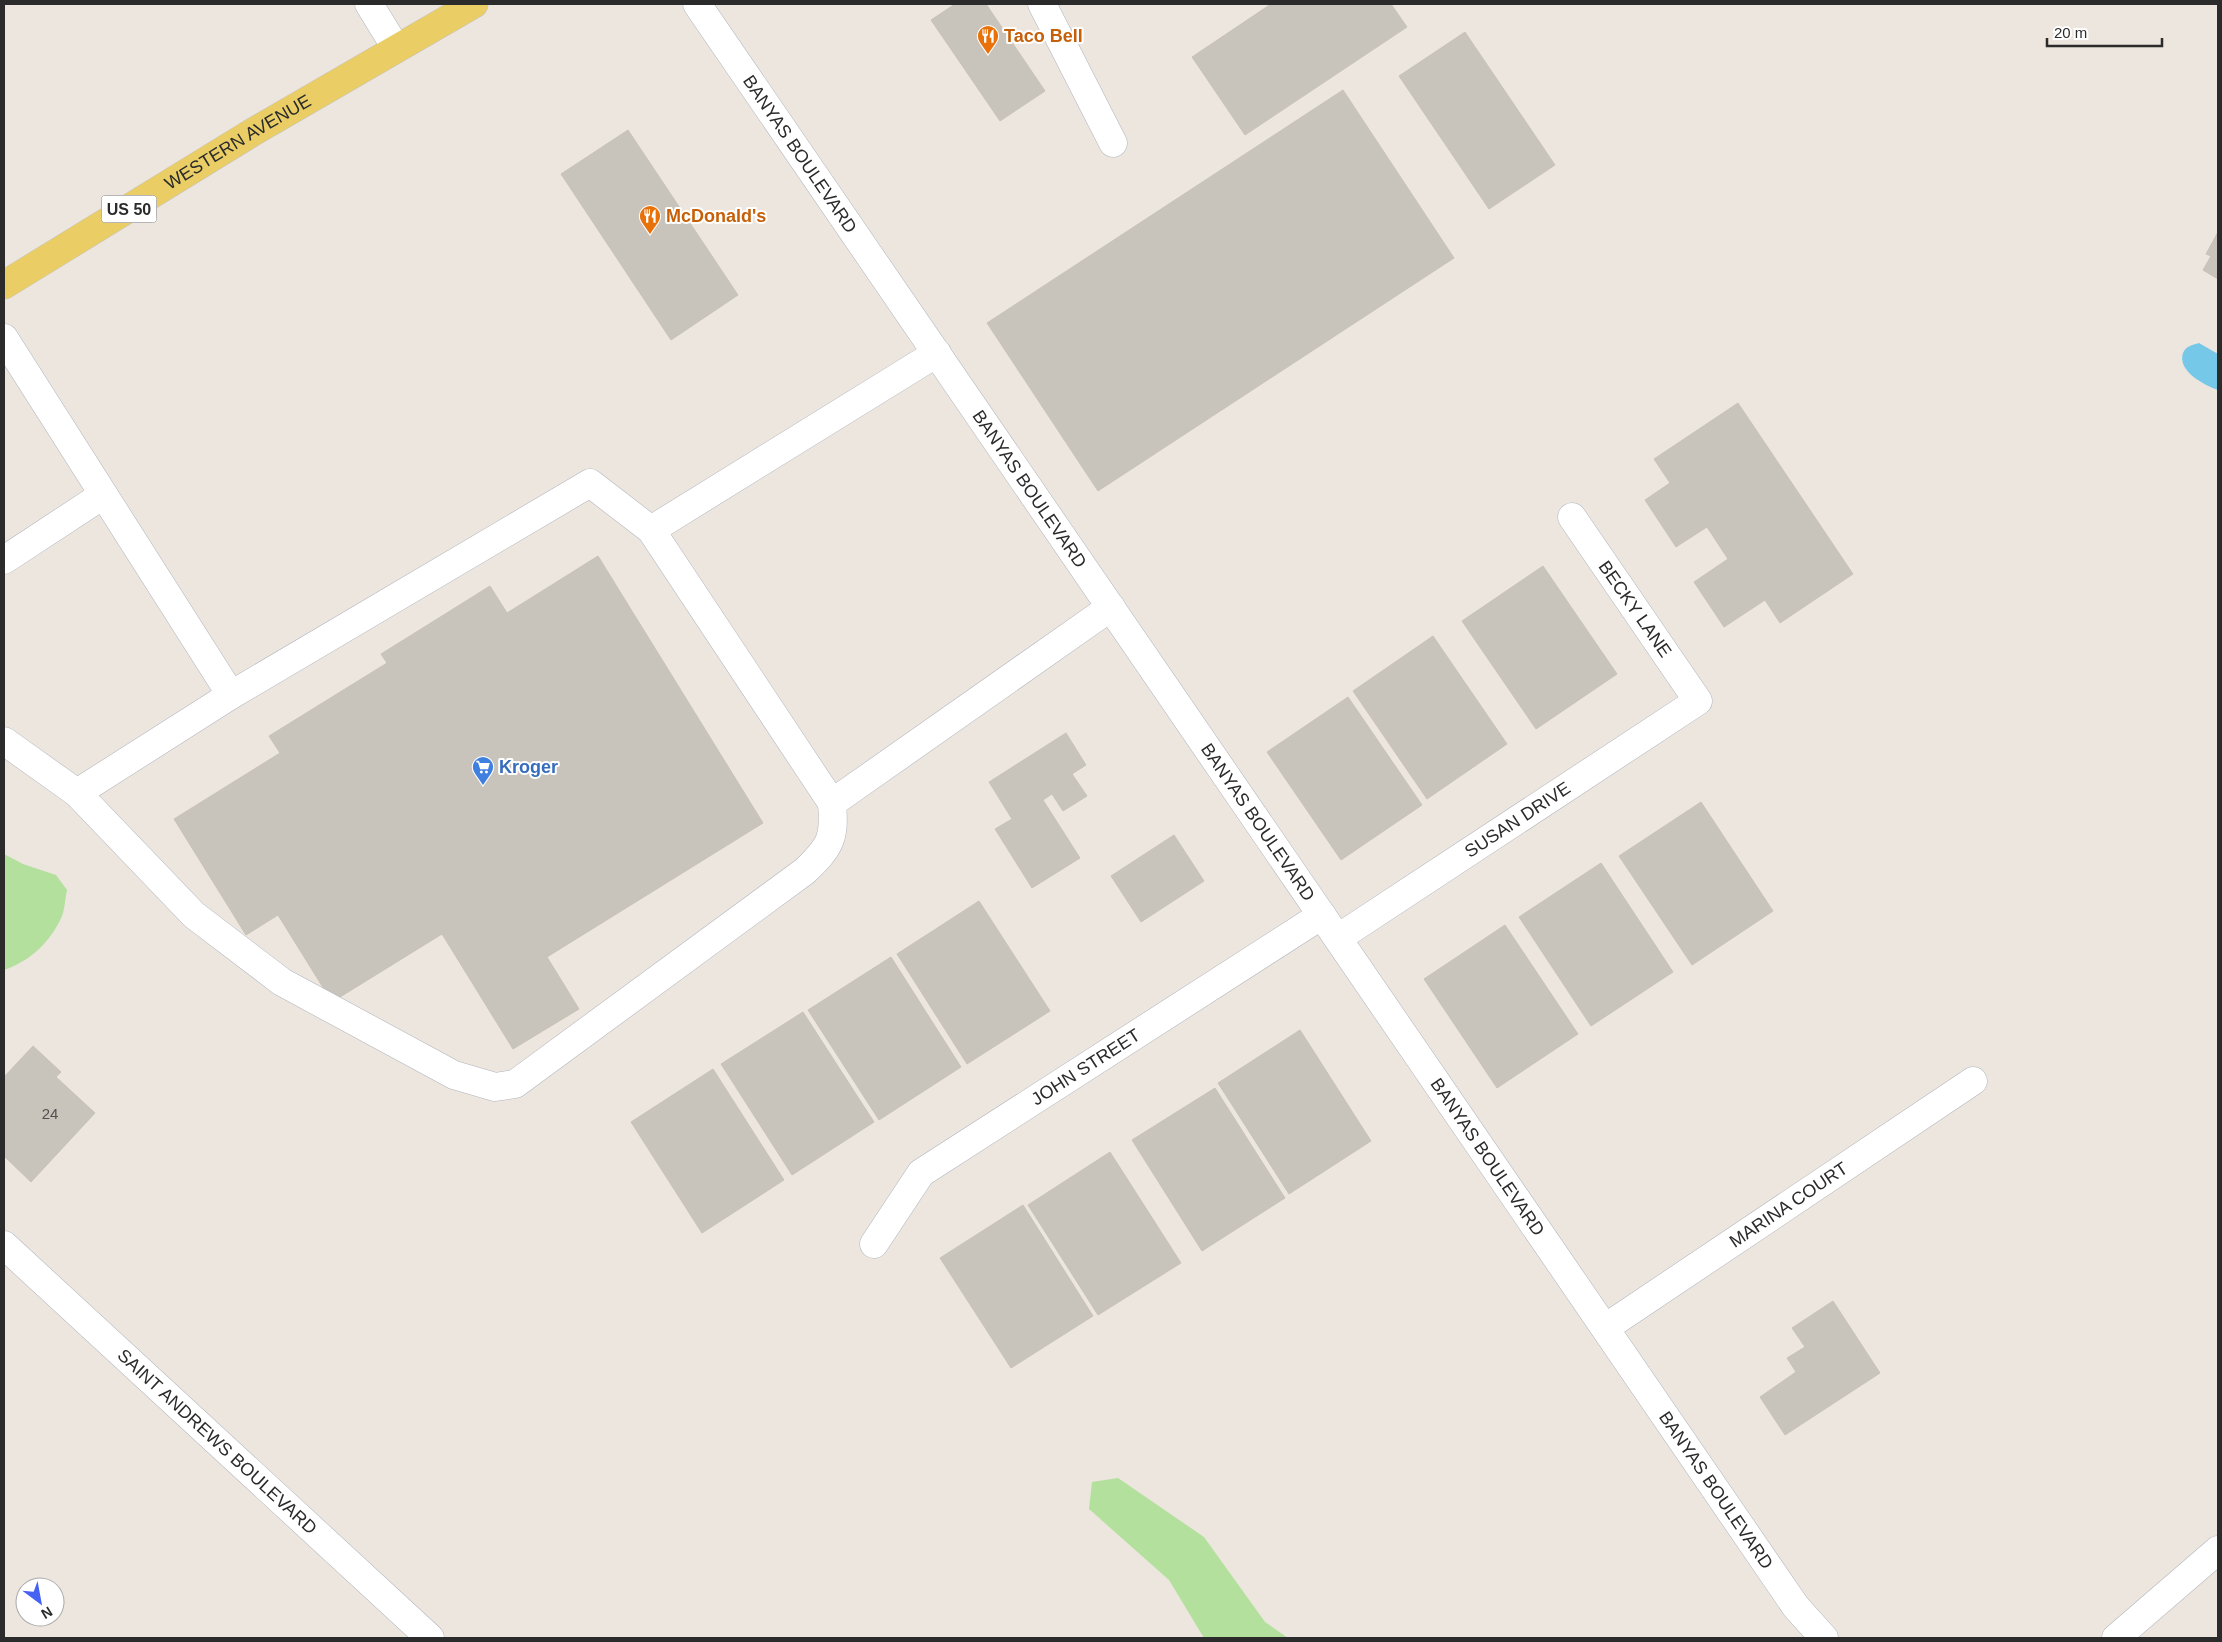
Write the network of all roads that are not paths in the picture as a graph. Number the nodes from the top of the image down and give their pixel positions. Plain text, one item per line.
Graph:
1 (369, 4) edge
2 (474, 4) edge
3 (697, 4) edge
4 (1042, 4) edge
5 (396, 48) junction
6 (1113, 143) dead end
7 (4, 286) edge
8 (4, 338) edge
9 (937, 353) junction
10 (103, 495) junction
11 (1572, 517) dead end
12 (651, 530) junction
13 (4, 560) edge
14 (1111, 607) junction
15 (231, 695) junction
16 (1698, 701) joint
17 (4, 741) edge
18 (77, 793) junction
19 (832, 803) junction
20 (1322, 915) junction
21 (1338, 938) junction
22 (1973, 1081) dead end
23 (874, 1244) dead end
24 (4, 1245) edge
25 (1605, 1328) junction
26 (2218, 1550) edge
27 (430, 1638) edge
28 (1824, 1638) edge
29 (2116, 1638) edge

1 - 5 street
2 - 5 main road, WESTERN AVENUE / US 50
3 - 9 street, BANYAS BOULEVARD
4 - 6 street
5 - 7 main road, WESTERN AVENUE / US 50
8 - 10 street
9 - 12 street
9 - 14 street, BANYAS BOULEVARD
10 - 13 street
10 - 15 street
11 - 16 street, BECKY LANE
12 - 15 street
12 - 19 street
14 - 19 street
14 - 20 street, BANYAS BOULEVARD
15 - 18 street
16 - 21 street, SUSAN DRIVE
17 - 18 street
18 - 19 street
20 - 21 street, BANYAS BOULEVARD
20 - 23 street, JOHN STREET
21 - 25 street, BANYAS BOULEVARD
22 - 25 street, MARINA COURT
24 - 27 street, SAINT ANDREWS BOULEVARD
25 - 28 street, BANYAS BOULEVARD
26 - 29 street

